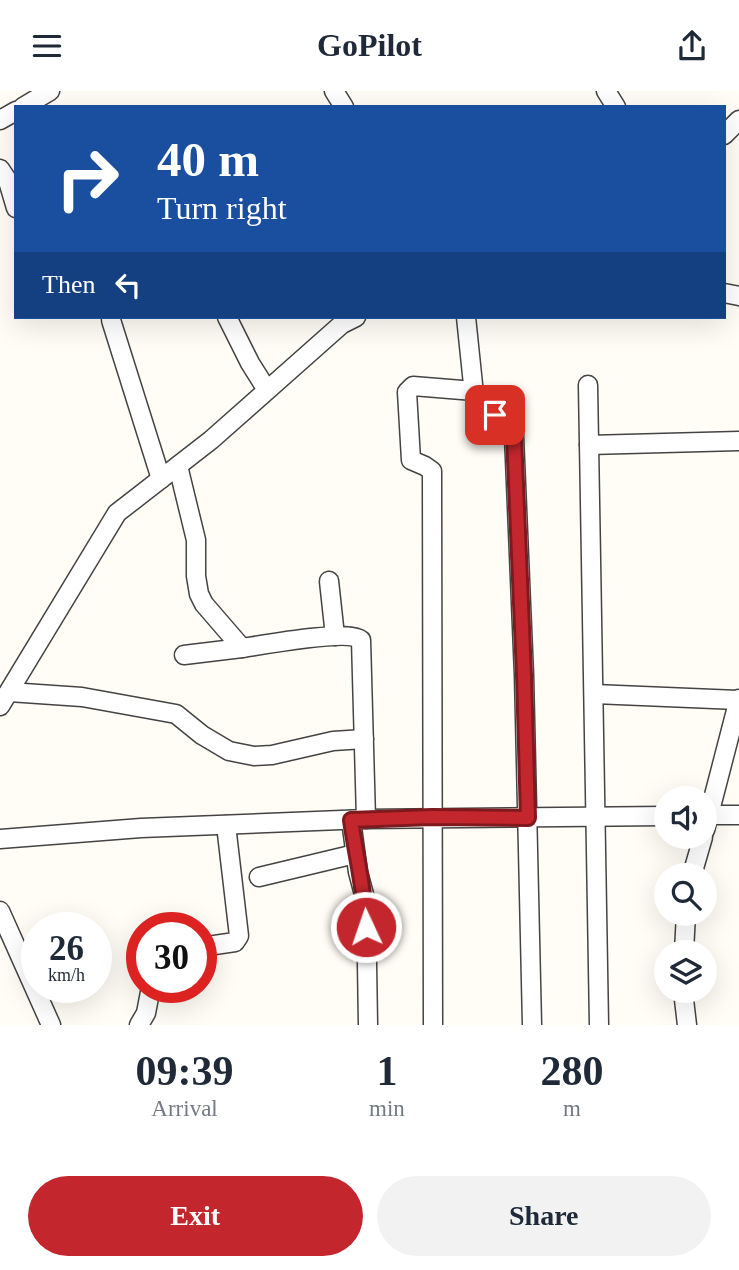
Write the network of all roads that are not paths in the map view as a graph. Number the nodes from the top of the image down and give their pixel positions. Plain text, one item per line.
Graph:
1 (50, 91) edge
2 (26, 105) edge
3 (739, 120) edge
4 (726, 133) edge
5 (0, 169) edge
6 (14, 201) edge
7 (228, 319) edge
8 (352, 319) edge
9 (466, 319) edge
10 (111, 320) dead end
11 (588, 385) dead end
12 (267, 390) junction
13 (474, 391) junction
14 (739, 441) edge
15 (589, 445) junction
16 (178, 466) junction
17 (161, 479) junction
18 (328, 581) dead end
19 (335, 636) junction
20 (242, 648) junction
21 (184, 655) dead end
22 (594, 694) junction
23 (4, 699) edge
24 (738, 700) edge
25 (364, 739) junction
26 (716, 786) edge
27 (739, 814) edge
28 (654, 816) edge
29 (432, 817) junction
30 (595, 817) junction
31 (528, 818) junction
32 (717, 818) edge
33 (358, 820) junction
34 (226, 825) junction
35 (0, 839) edge
36 (355, 854) junction
37 (259, 877) dead end
38 (0, 911) edge
39 (217, 945) edge
40 (148, 1003) edge
41 (684, 1003) edge
42 (46, 1024) edge
43 (139, 1025) edge
44 (368, 1025) edge
45 (433, 1025) edge
46 (531, 1025) edge
47 (599, 1025) edge
48 (687, 1025) edge

1 - 2 street
3 - 4 street
5 - 6 street
7 - 12 street
8 - 12 street
9 - 13 street
10 - 17 street
11 - 15 street
12 - 16 street
13 - 29 street
13 - 31 street
14 - 15 street
15 - 22 street
16 - 17 street
16 - 20 street
17 - 23 street
18 - 19 street
19 - 20 street
19 - 25 street
20 - 21 street
22 - 24 street
22 - 30 street
23 - 25 street
24 - 26 street
25 - 33 street
27 - 32 street
28 - 30 street
29 - 31 street
29 - 33 street
29 - 45 street
30 - 31 street
30 - 47 street
31 - 46 street
33 - 34 street
33 - 36 street
34 - 35 street
34 - 39 street
36 - 37 street
36 - 44 street
38 - 42 street
40 - 43 street
41 - 48 street

